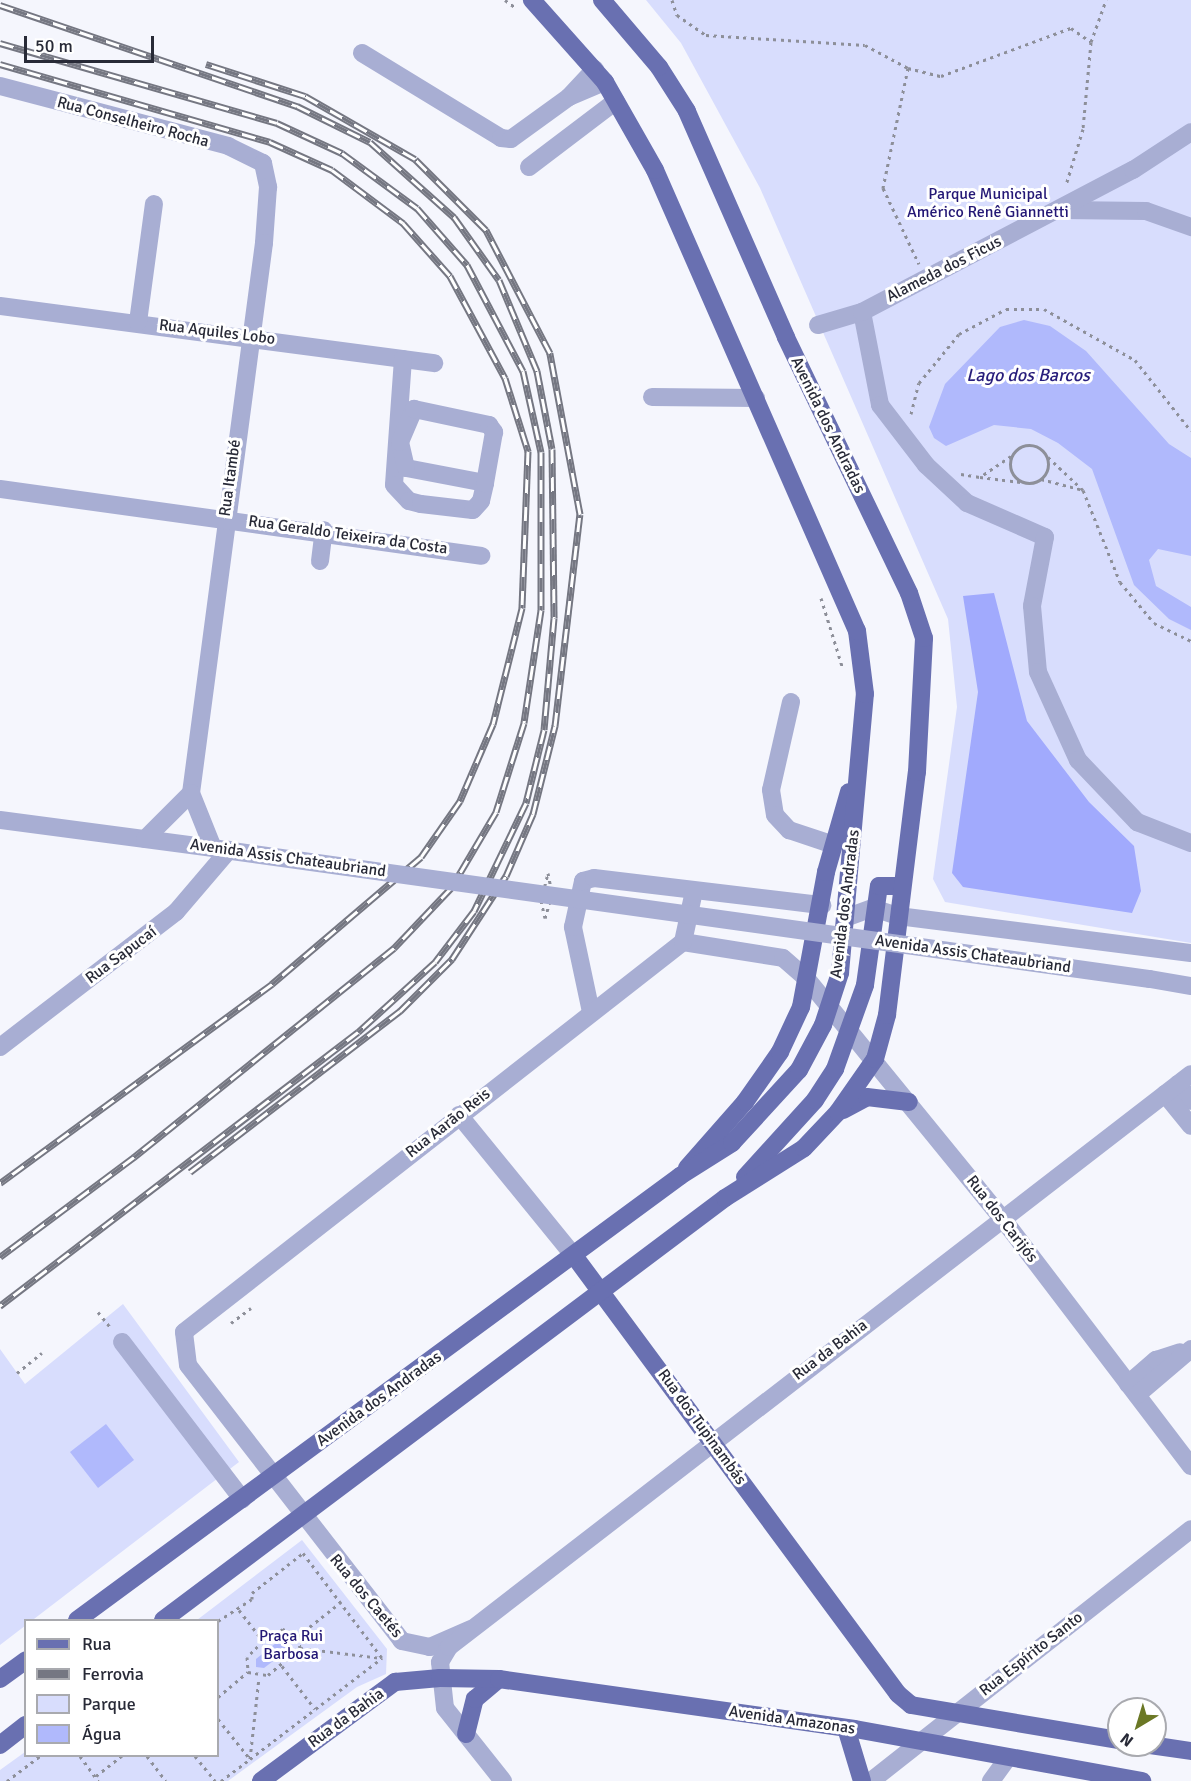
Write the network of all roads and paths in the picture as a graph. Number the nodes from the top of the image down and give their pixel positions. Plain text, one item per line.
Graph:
1 (505, 0) edge
2 (602, 0) edge
3 (672, 0) edge
4 (1106, 0) edge
5 (528, 7) edge
6 (1091, 42) junction
7 (362, 53) dead end
8 (908, 68) junction
9 (600, 76) junction
10 (0, 86) edge
11 (616, 101) junction
12 (1191, 132) edge
13 (263, 163) joint
14 (529, 167) dead end
15 (154, 204) dead end
16 (1056, 211) junction
17 (1191, 227) edge
18 (926, 279) junction
19 (0, 306) edge
20 (862, 312) junction
21 (138, 322) junction
22 (818, 325) dead end
23 (250, 335) junction
24 (403, 358) junction
25 (434, 363) dead end
26 (652, 397) dead end
27 (756, 398) junction
28 (912, 419) dead end
29 (1191, 431) edge
30 (1011, 456) junction
31 (1047, 456) junction
32 (953, 472) dead end
33 (980, 477) junction
34 (1041, 479) junction
35 (1022, 482) junction
36 (485, 483) junction
37 (0, 489) edge
38 (1083, 490) junction
39 (225, 517) junction
40 (324, 530) junction
41 (481, 556) dead end
42 (320, 561) dead end
43 (820, 593) dead end
44 (1191, 641) edge
45 (844, 674) dead end
46 (792, 702) dead end
47 (861, 749) junction
48 (191, 793) junction
49 (0, 820) edge
50 (145, 838) junction
51 (1191, 843) edge
52 (834, 845) junction
53 (224, 849) junction
54 (879, 886) junction
55 (899, 886) junction
56 (694, 891) junction
57 (847, 898) junction
58 (822, 905) junction
59 (873, 908) junction
60 (898, 916) junction
61 (846, 918) junction
62 (683, 942) junction
63 (1191, 952) edge
64 (806, 978) junction
65 (1191, 986) edge
66 (829, 1004) junction
67 (591, 1012) junction
68 (852, 1030) junction
69 (0, 1047) edge
70 (874, 1059) junction
71 (1178, 1084) edge
72 (1191, 1101) edge
73 (909, 1102) junction
74 (838, 1112) junction
75 (459, 1115) junction
76 (1191, 1126) edge
77 (680, 1176) junction
78 (725, 1198) junction
79 (1002, 1218) junction
80 (575, 1257) junction
81 (603, 1293) junction
82 (251, 1308) dead end
83 (98, 1312) dead end
84 (231, 1323) dead end
85 (122, 1342) joint
86 (181, 1343) joint
87 (1189, 1350) edge
88 (42, 1353) dead end
89 (16, 1373) dead end
90 (1132, 1389) junction
91 (711, 1440) junction
92 (1191, 1466) edge
93 (274, 1475) junction
94 (242, 1499) junction
95 (304, 1512) junction
96 (1191, 1529) edge
97 (341, 1602) junction
98 (239, 1610) junction
99 (78, 1619) edge
100 (164, 1619) edge
101 (219, 1620) edge
102 (471, 1629) junction
103 (298, 1636) junction
104 (263, 1641) junction
105 (300, 1648) junction
106 (382, 1658) junction
107 (24, 1661) edge
108 (282, 1666) junction
109 (248, 1672) junction
110 (259, 1678) junction
111 (440, 1678) junction
112 (0, 1679) edge
113 (499, 1679) junction
114 (219, 1696) edge
115 (315, 1709) junction
116 (957, 1712) junction
117 (219, 1720) edge
118 (24, 1727) edge
119 (846, 1728) junction
120 (466, 1734) junction
121 (1107, 1738) edge
122 (924, 1741) junction
123 (0, 1745) edge
124 (1167, 1747) edge
125 (1191, 1751) edge
126 (38, 1757) edge
127 (82, 1757) edge
128 (120, 1757) edge
129 (148, 1757) edge
130 (197, 1757) edge
131 (1008, 1758) junction
132 (250, 1759) junction
133 (96, 1776) junction
134 (10, 1780) edge
135 (98, 1781) edge
136 (166, 1781) edge
137 (215, 1781) edge
138 (221, 1781) edge
139 (261, 1781) edge
140 (503, 1781) edge
141 (862, 1781) edge
142 (871, 1781) edge
143 (991, 1781) edge
144 (1142, 1781) edge

1 - 5 path
2 - 55 main road, Avenida dos Andradas
3 - 8 path
4 - 6 path
5 - 9 main road, Avenida dos Andradas
6 - 8 path
6 - 16 path
7 - 9 street
8 - 18 path
9 - 11 main road, Avenida dos Andradas
10 - 13 street, Rua Conselheiro Rocha
11 - 14 street
11 - 27 main road, Avenida dos Andradas
12 - 16 street, Alameda dos Ficus
13 - 23 street, Rua Itambé
15 - 21 street
16 - 17 street
16 - 18 street, Alameda dos Ficus
18 - 20 street, Alameda dos Ficus
19 - 21 street, Rua Aquiles Lobo
20 - 22 street, Alameda dos Ficus
20 - 51 street
21 - 23 street, Rua Aquiles Lobo
23 - 24 street, Rua Aquiles Lobo
23 - 39 street, Rua Itambé
24 - 25 street, Rua Aquiles Lobo
24 - 36 street
26 - 27 street
27 - 47 main road, Avenida dos Andradas
28 - 29 path
30 - 31 path
30 - 33 path
30 - 35 path
31 - 34 path
31 - 38 path
32 - 33 path
33 - 35 path
34 - 35 path
34 - 38 path
36 - 36 street
37 - 39 street, Rua Geraldo Teixeira da Costa
38 - 44 path
39 - 40 street, Rua Geraldo Teixeira da Costa
39 - 48 street, Rua Itambé
40 - 41 street, Rua Geraldo Teixeira da Costa
40 - 42 street
43 - 45 path
46 - 52 street
47 - 52 main road, Avenida dos Andradas
47 - 57 main road, Avenida dos Andradas
48 - 50 street
48 - 53 street, Rua Itambé
49 - 50 street, Avenida Assis Chateaubriand
50 - 53 street, Avenida Assis Chateaubriand
52 - 58 main road, Avenida dos Andradas
53 - 65 street, Avenida Assis Chateaubriand, bridge
53 - 69 street, Rua Sapucaí
54 - 55 main road, Avenida dos Andradas
54 - 57 main road
54 - 59 main road, Avenida dos Andradas
55 - 60 main road, Avenida dos Andradas
56 - 58 street
56 - 62 street
56 - 67 street
57 - 58 main road
57 - 61 main road, Avenida dos Andradas
58 - 64 main road, Avenida dos Andradas
59 - 60 street, Avenida Assis Chateaubriand
59 - 61 street, Avenida Assis Chateaubriand
59 - 68 main road, Avenida dos Andradas
60 - 63 street, Avenida Assis Chateaubriand
60 - 70 main road, Avenida dos Andradas
61 - 66 main road, Avenida dos Andradas
62 - 64 street
62 - 67 street, Rua Aarão Reis
64 - 66 street, Rua dos Carijós
64 - 77 main road, Avenida dos Andradas
66 - 68 street, Rua dos Carijós
66 - 77 main road, Avenida dos Andradas
67 - 75 street, Rua Aarão Reis
68 - 70 street, Rua dos Carijós
68 - 78 main road, Avenida dos Andradas
70 - 73 street, Rua dos Carijós
70 - 74 main road, Avenida dos Andradas
71 - 72 street
71 - 76 street
71 - 79 street, Rua da Bahia
73 - 74 main road
73 - 79 street, Rua dos Carijós
74 - 78 main road, Avenida dos Andradas
75 - 80 street, Rua dos Tupinambás
75 - 86 street, Rua Aarão Reis
77 - 80 main road, Avenida dos Andradas
78 - 81 main road, Avenida dos Andradas
79 - 90 street, Rua dos Carijós
79 - 91 street, Rua da Bahia
80 - 81 main road, Rua dos Tupinambás
80 - 93 main road, Avenida dos Andradas
81 - 91 main road, Rua dos Tupinambás
81 - 95 main road, Avenida dos Andradas
82 - 84 path
83 - 85 path
85 - 94 street
86 - 93 street, Rua dos Caetés
87 - 90 street
88 - 89 path
90 - 92 street, Rua dos Carijós
91 - 102 street, Rua da Bahia
91 - 116 main road, Rua dos Tupinambás
93 - 94 main road, Avenida dos Andradas
93 - 95 street, Rua dos Caetés
94 - 99 main road, Avenida dos Andradas
95 - 100 main road, Avenida dos Andradas
95 - 102 street, Rua dos Caetés
96 - 116 street, Rua Espírito Santo
97 - 98 path
97 - 103 path
97 - 106 path
98 - 101 path
98 - 104 path
102 - 111 street
103 - 104 path
103 - 105 path
104 - 109 path
105 - 106 path
105 - 108 path
106 - 115 path
107 - 112 main road
108 - 110 path
108 - 115 path
109 - 110 path
109 - 114 path
110 - 132 path
111 - 113 main road, Avenida Amazonas
111 - 120 street
111 - 139 main road, Rua da Bahia
113 - 119 main road, Avenida Amazonas
113 - 120 main road
115 - 132 path
116 - 121 main road
116 - 122 street, Rua Espírito Santo
117 - 132 path
118 - 123 main road
119 - 122 main road, Avenida Amazonas
119 - 141 main road
120 - 140 street
122 - 131 main road, Avenida Amazonas
122 - 142 street, Rua Espírito Santo
124 - 125 main road
126 - 134 path
127 - 133 path
128 - 133 path
129 - 136 path
130 - 137 path
131 - 143 street
131 - 144 main road, Avenida Amazonas
132 - 138 path
133 - 135 path

